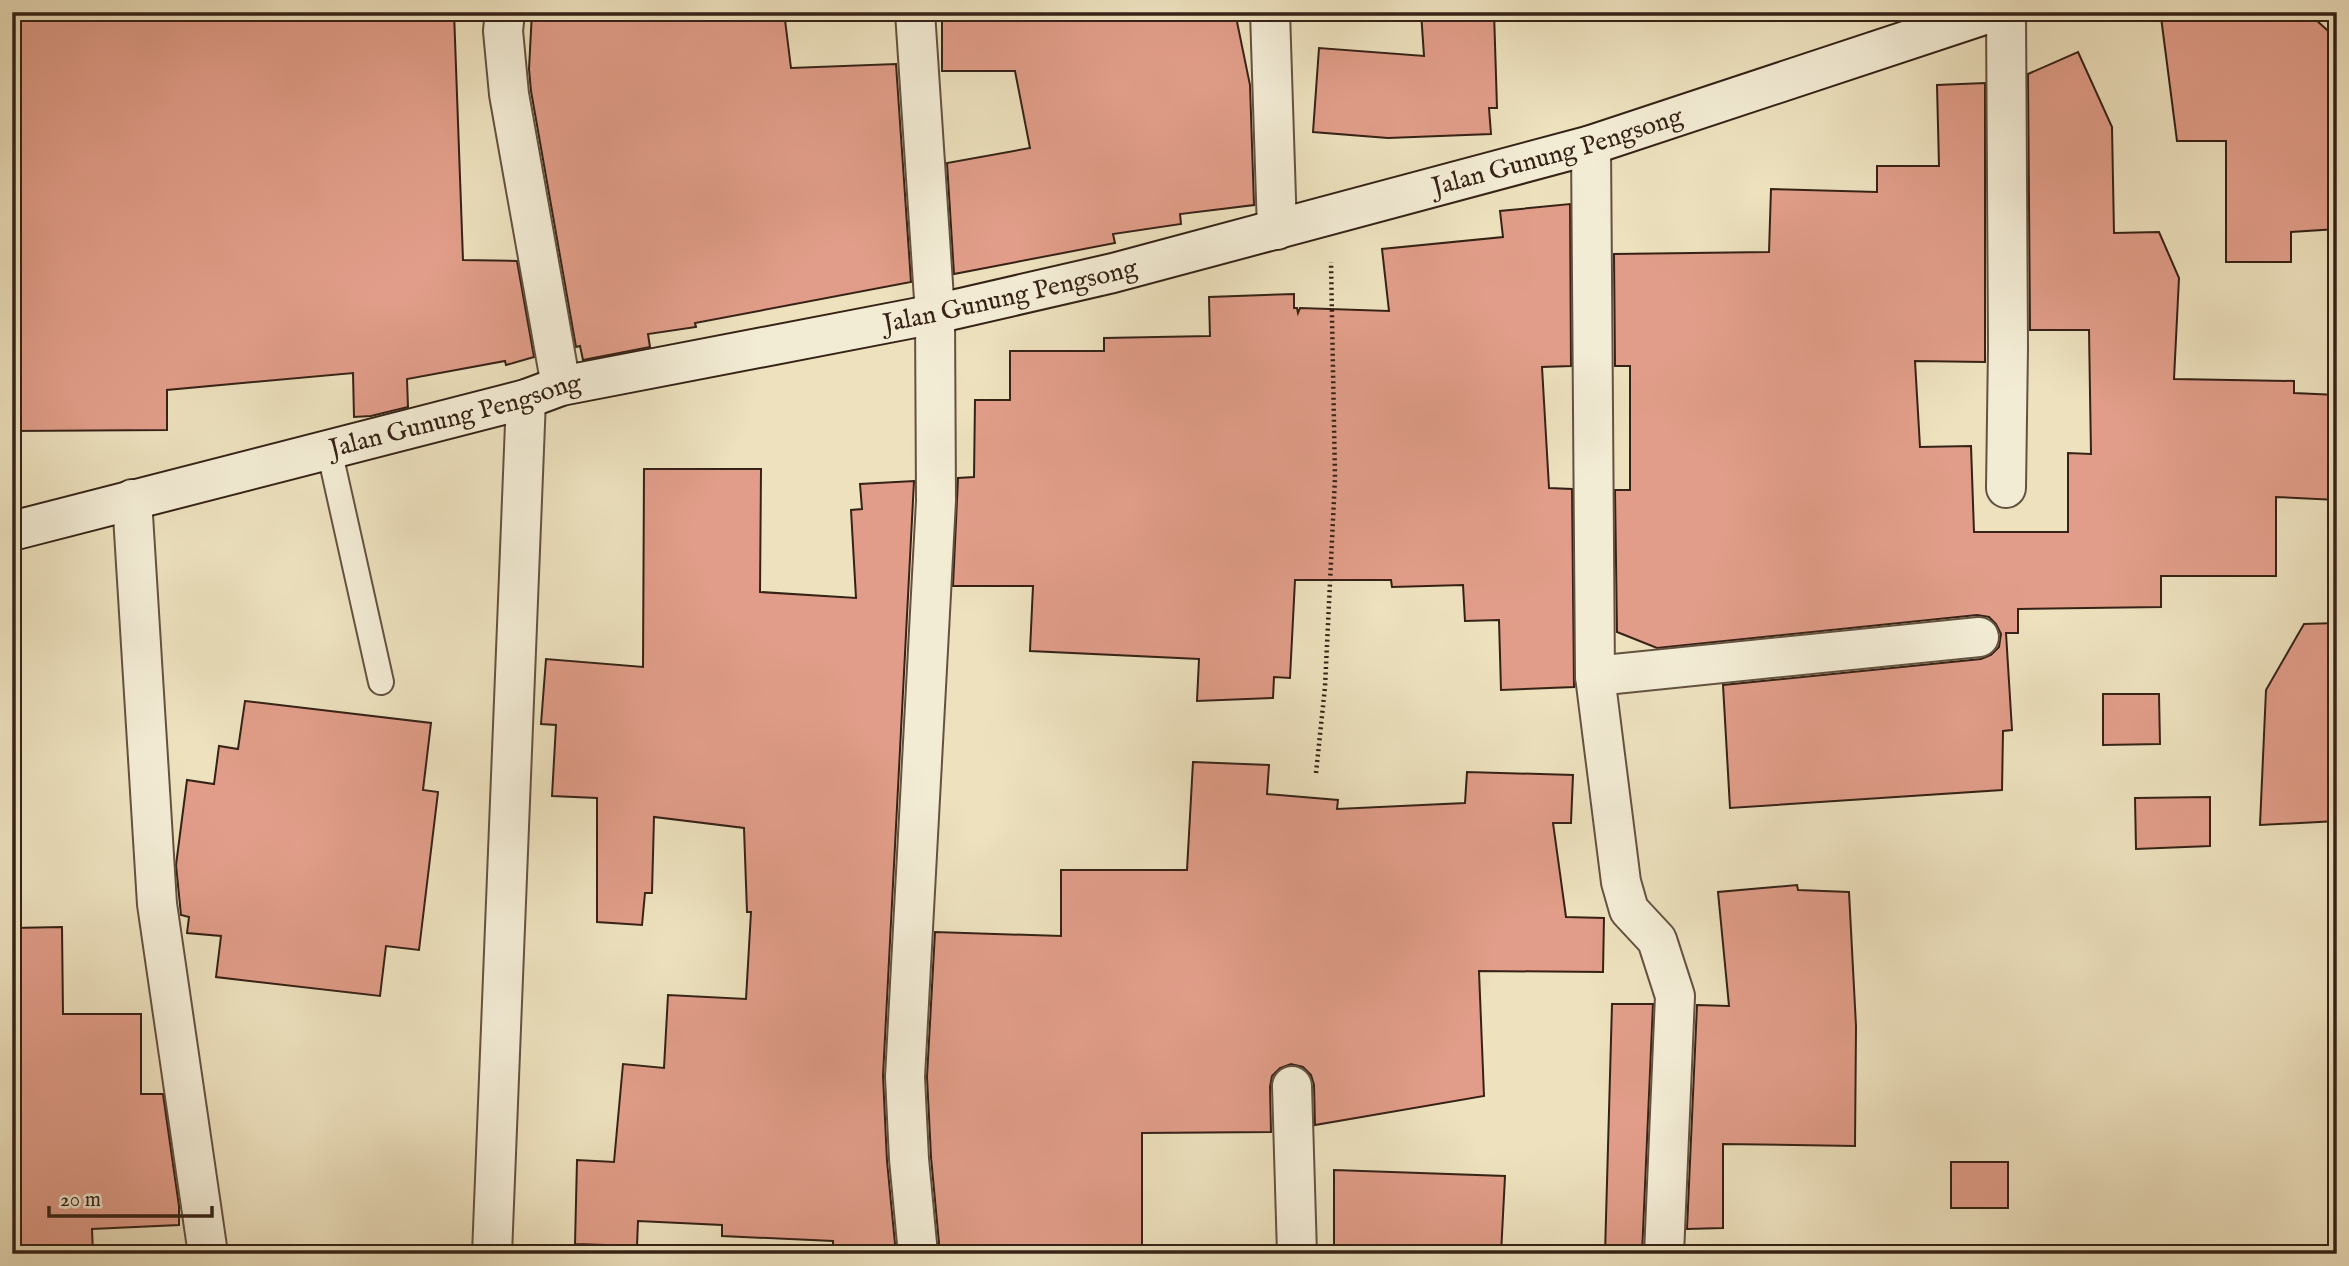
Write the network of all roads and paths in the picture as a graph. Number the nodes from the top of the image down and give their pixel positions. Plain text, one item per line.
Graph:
1 (505, 12) edge
2 (915, 12) edge
3 (1270, 12) edge
4 (1993, 12) edge
5 (2006, 12) edge
6 (1591, 145) junction
7 (1330, 216) junction
8 (1278, 230) junction
9 (935, 314) junction
10 (544, 392) junction
11 (329, 449) junction
12 (2006, 488) dead end
13 (132, 499) junction
14 (12, 531) edge
15 (1979, 637) dead end
16 (1595, 676) junction
17 (381, 682) dead end
18 (1316, 773) dead end
19 (1292, 1086) dead end
20 (208, 1254) edge
21 (492, 1254) edge
22 (918, 1254) edge
23 (1297, 1254) edge
24 (1664, 1254) edge

1 - 10 street
2 - 9 street
3 - 8 street
4 - 6 street, Jalan Gunung Pengsong
5 - 12 street
6 - 7 street, Jalan Gunung Pengsong
6 - 16 street
7 - 8 street, Jalan Gunung Pengsong
7 - 18 path
8 - 9 street, Jalan Gunung Pengsong
9 - 10 street, Jalan Gunung Pengsong
9 - 22 street
10 - 11 street, Jalan Gunung Pengsong
10 - 21 street
11 - 13 street, Jalan Gunung Pengsong
11 - 17 lane
13 - 14 street, Jalan Gunung Pengsong
13 - 20 street
15 - 16 street
16 - 24 street
19 - 23 street

